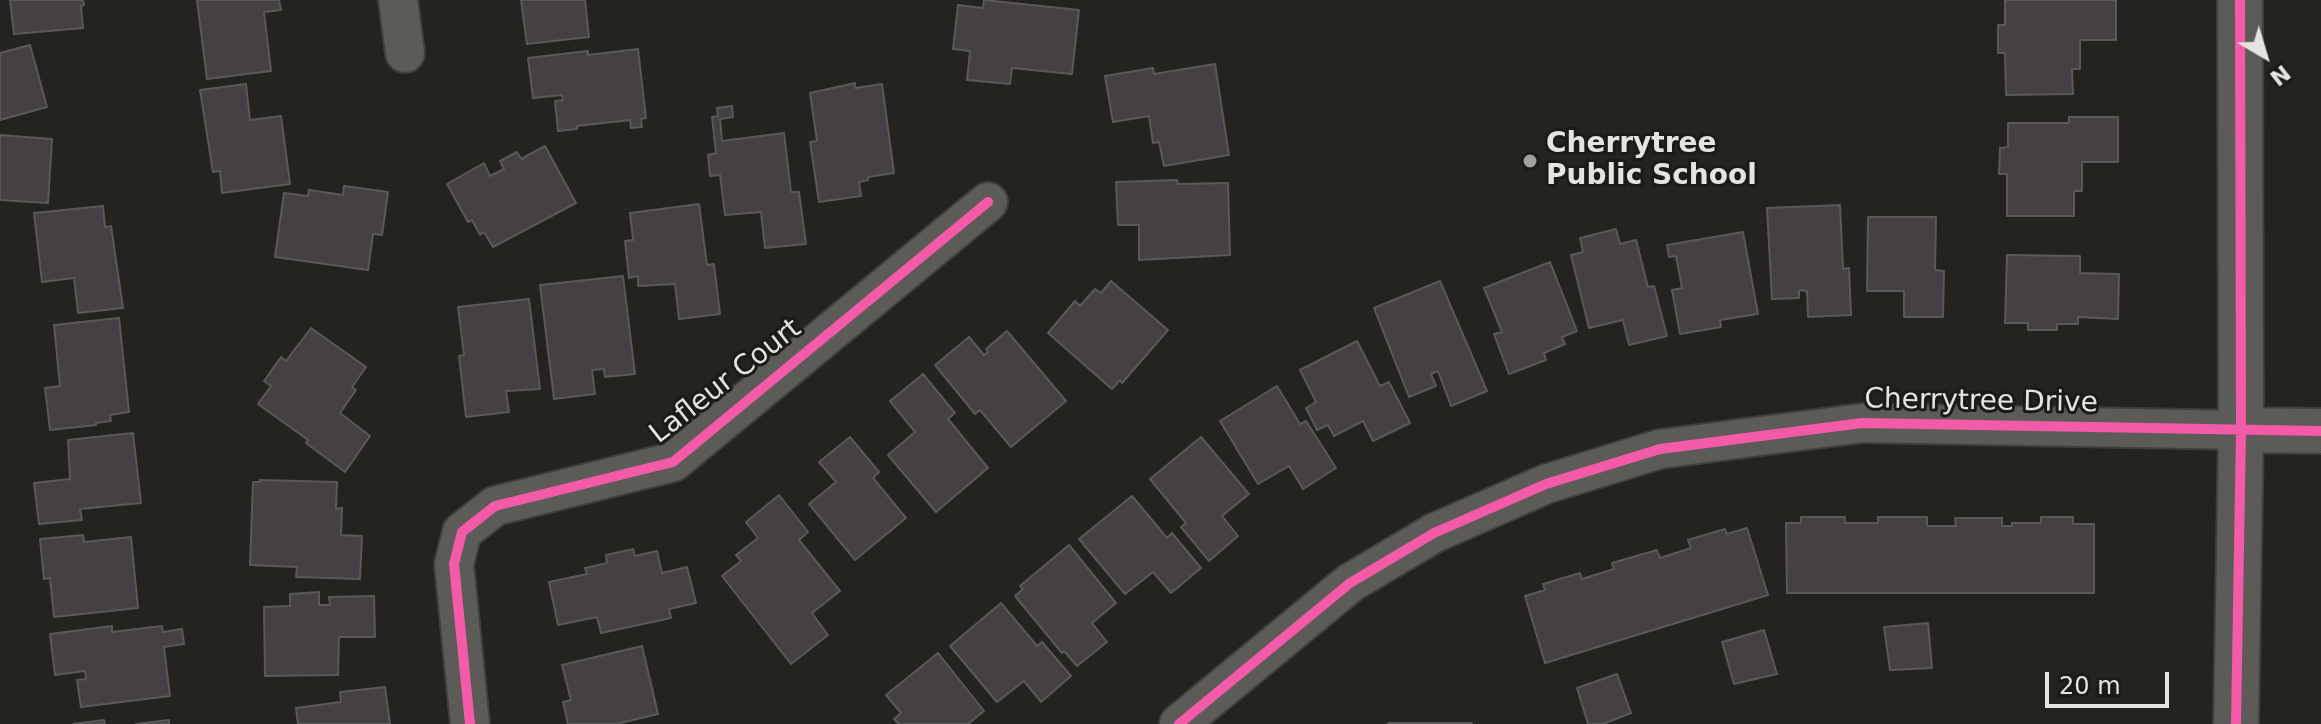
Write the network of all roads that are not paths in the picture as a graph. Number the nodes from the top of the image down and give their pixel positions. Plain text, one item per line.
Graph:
1 (398, 0) edge
2 (2240, 0) edge
3 (405, 53) dead end
4 (988, 202) dead end
5 (2241, 430) junction
6 (2321, 431) edge
7 (470, 724) edge
8 (1179, 724) edge
9 (2236, 724) edge

1 - 3 street
2 - 5 street
4 - 7 street, Lafleur Court
5 - 6 street
5 - 8 street, Cherrytree Drive
5 - 9 street

